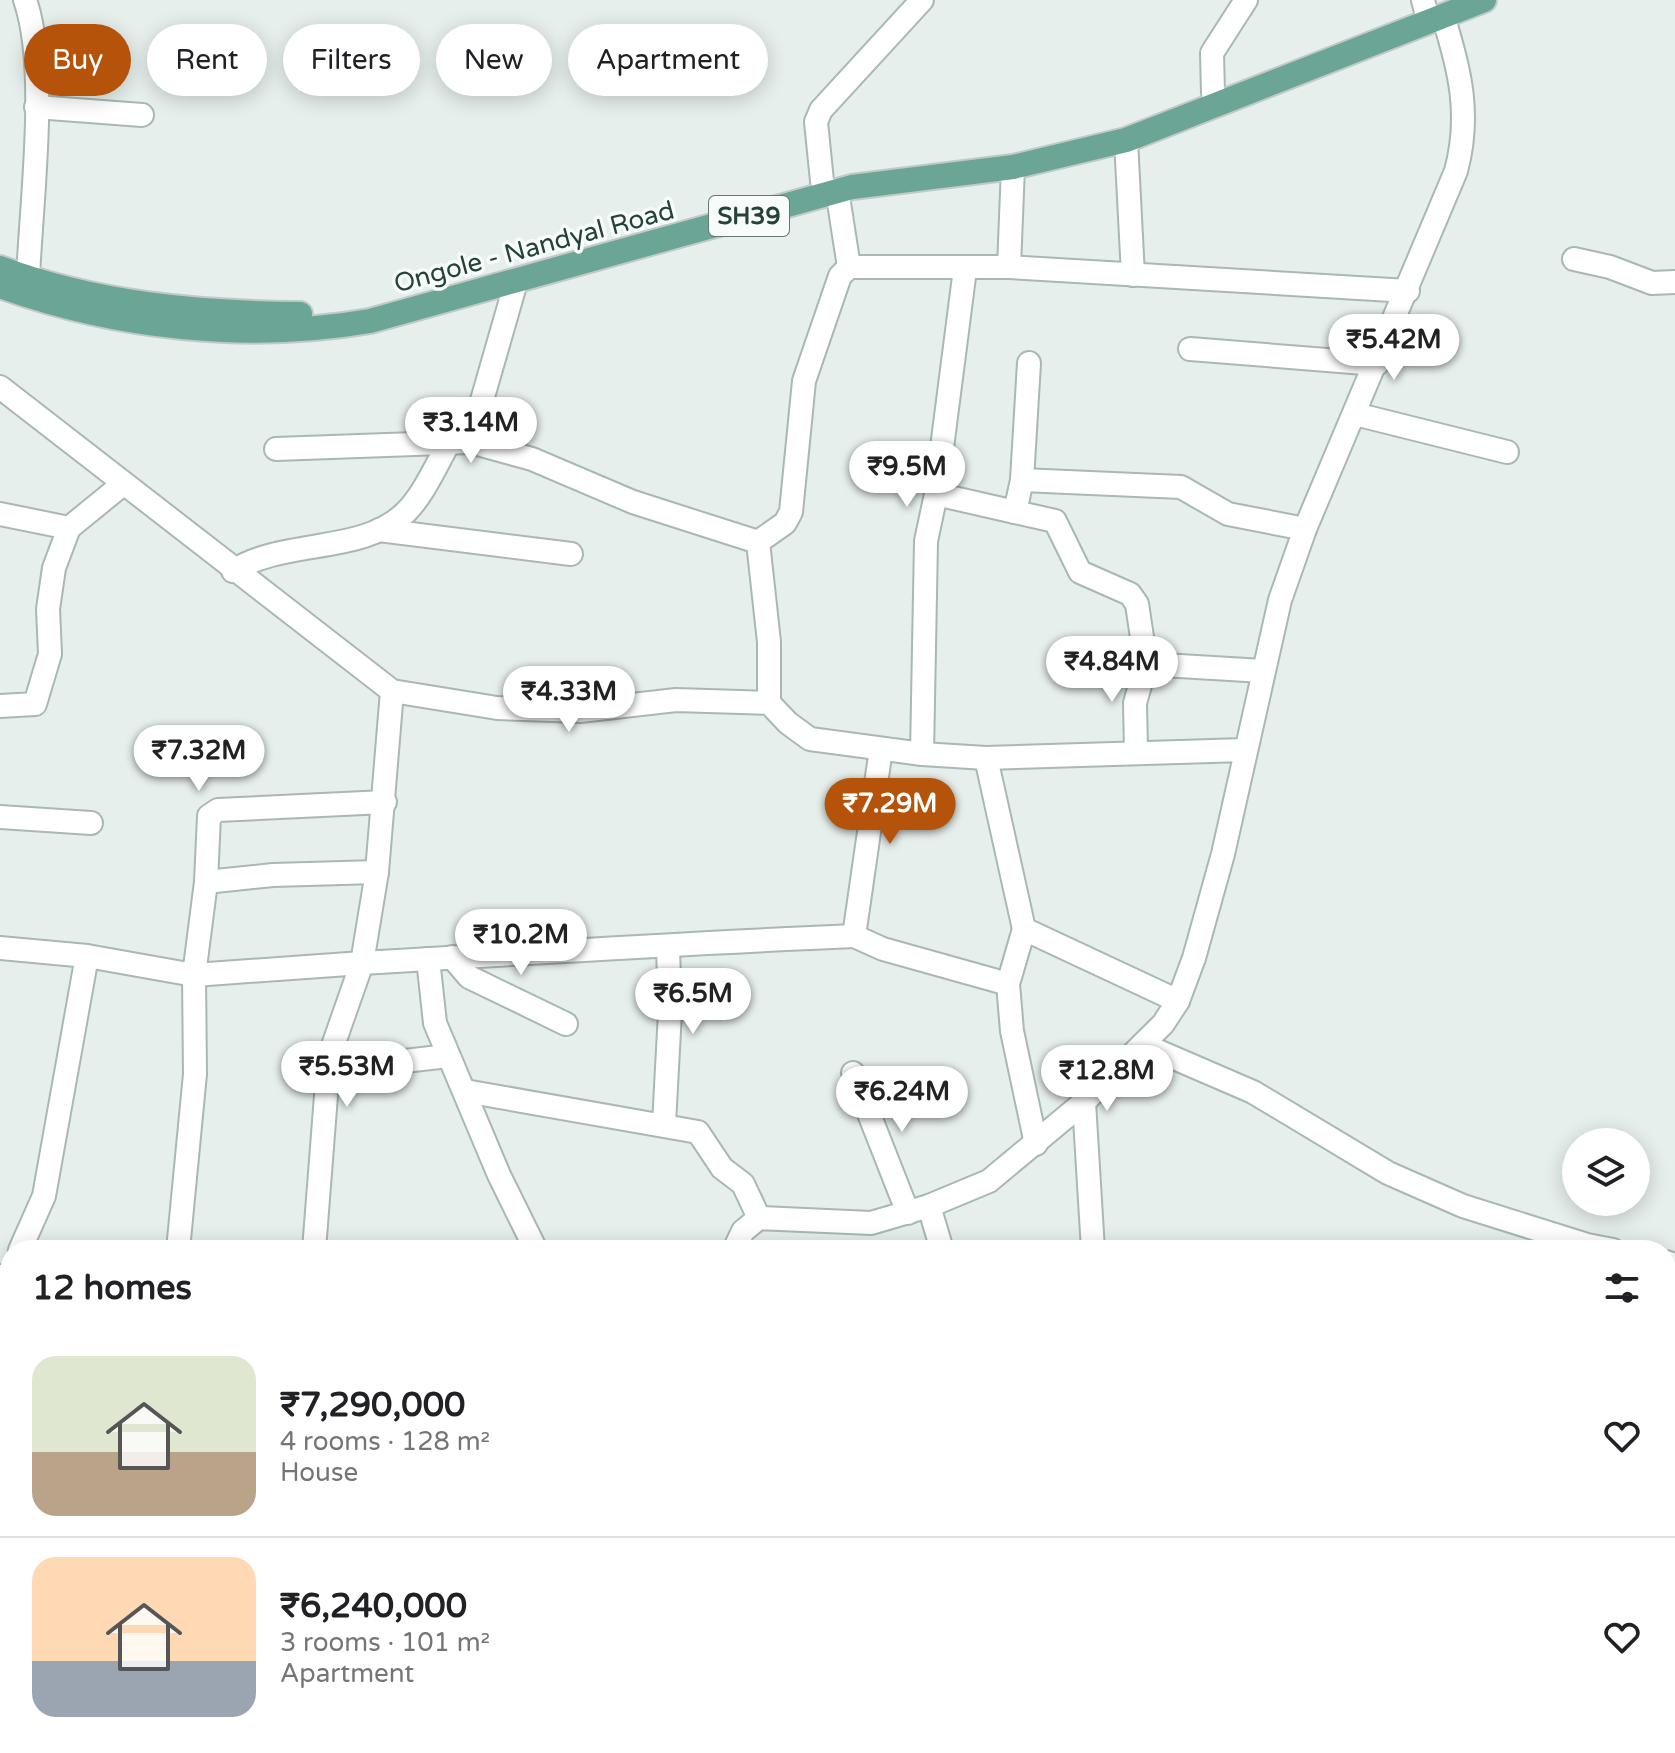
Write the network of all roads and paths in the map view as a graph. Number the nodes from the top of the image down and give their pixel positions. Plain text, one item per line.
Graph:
1 (25, 0) edge
2 (922, 0) edge
3 (1484, 0) edge
4 (1244, 1) edge
5 (1434, 6) edge
6 (1213, 93) junction
7 (36, 107) junction
8 (142, 115) dead end
9 (1126, 140) junction
10 (1013, 167) junction
11 (830, 186) junction
12 (1574, 259) dead end
13 (849, 267) junction
14 (1009, 267) junction
15 (0, 268) edge
16 (965, 269) junction
17 (1133, 275) junction
18 (28, 278) junction
19 (516, 282) junction
20 (1675, 282) edge
21 (0, 286) edge
22 (1408, 291) junction
23 (1190, 349) dead end
24 (1029, 363) dead end
25 (1377, 364) junction
26 (0, 387) edge
27 (1355, 414) junction
28 (460, 443) junction
29 (276, 449) dead end
30 (1507, 452) dead end
31 (1022, 480) junction
32 (123, 484) junction
33 (936, 494) junction
34 (1015, 512) junction
35 (0, 514) edge
36 (69, 528) junction
37 (1305, 529) junction
38 (379, 530) junction
39 (758, 542) junction
40 (571, 554) dead end
41 (233, 571) junction
42 (1146, 664) junction
43 (1263, 671) junction
44 (392, 691) junction
45 (769, 703) junction
46 (0, 706) edge
47 (881, 749) junction
48 (1244, 750) junction
49 (1136, 751) junction
50 (922, 754) junction
51 (986, 758) junction
52 (385, 802) junction
53 (0, 817) edge
54 (91, 823) dead end
55 (377, 872) junction
56 (206, 882) junction
57 (1024, 929) junction
58 (854, 936) junction
59 (0, 948) edge
60 (668, 948) junction
61 (87, 956) junction
62 (452, 957) junction
63 (428, 959) junction
64 (362, 963) junction
65 (194, 975) junction
66 (1008, 984) junction
67 (1178, 1001) junction
68 (566, 1024) dead end
69 (1144, 1045) junction
70 (448, 1056) junction
71 (329, 1057) junction
72 (853, 1073) dead end
73 (465, 1091) junction
74 (1084, 1102) junction
75 (664, 1124) junction
76 (1036, 1144) junction
77 (919, 1209) junction
78 (759, 1218) junction
79 (24, 1240) edge
80 (179, 1240) edge
81 (315, 1240) edge
82 (531, 1240) edge
83 (739, 1240) edge
84 (936, 1240) edge
85 (1092, 1240) edge
86 (1574, 1240) edge

1 - 7 street
2 - 11 street
3 - 5 main road, Ongole - Nandyal Road / SH39
4 - 6 street
5 - 6 main road, Ongole - Nandyal Road / SH39
5 - 9 main road, Ongole - Nandyal Road / SH39
5 - 22 street
6 - 11 main road, Ongole - Nandyal Road / SH39
7 - 8 street
7 - 18 street
9 - 10 main road, Ongole - Nandyal Road / SH39
9 - 17 street
10 - 11 main road, Ongole - Nandyal Road / SH39
10 - 14 street
11 - 13 street
11 - 18 main road, Ongole - Nandyal Road / SH39
11 - 19 main road, Ongole - Nandyal Road / SH39
12 - 20 street
13 - 16 street
13 - 39 street
14 - 16 street
14 - 17 street
15 - 18 main road, Ongole - Nandyal Road / SH39
16 - 33 street
17 - 22 street
19 - 21 main road, Ongole - Nandyal Road / SH39
19 - 28 street
22 - 25 street
23 - 25 street
24 - 31 street
25 - 27 street
26 - 32 street
27 - 30 street
27 - 37 street
28 - 29 street
28 - 38 street
28 - 39 street
31 - 34 street
31 - 37 street
32 - 36 street
32 - 41 street
33 - 34 street
33 - 50 street
34 - 42 street
35 - 36 street
36 - 46 street
37 - 43 street
38 - 40 street
38 - 41 street
39 - 45 street
41 - 44 street
42 - 43 street
42 - 49 street
43 - 48 street
44 - 45 street
44 - 52 street
45 - 47 street
47 - 50 street
47 - 58 street
48 - 49 street
48 - 67 street
49 - 51 street
50 - 51 street
51 - 57 street
52 - 55 street
52 - 56 street
53 - 54 street
55 - 56 street
55 - 64 street
56 - 65 street
57 - 66 street
57 - 67 street
58 - 60 street
58 - 66 street
59 - 61 street
60 - 62 street
60 - 75 street
61 - 65 street
61 - 79 street
62 - 63 street
62 - 68 street
63 - 64 street
63 - 70 street
64 - 65 street
64 - 71 street
65 - 80 street
66 - 76 street
67 - 69 street
69 - 74 street
69 - 86 street
70 - 71 street
70 - 73 street
71 - 81 street
72 - 77 street
73 - 75 street
73 - 82 street
74 - 76 street
74 - 85 street
75 - 78 street
76 - 77 street
77 - 78 street
77 - 84 street
78 - 83 street

